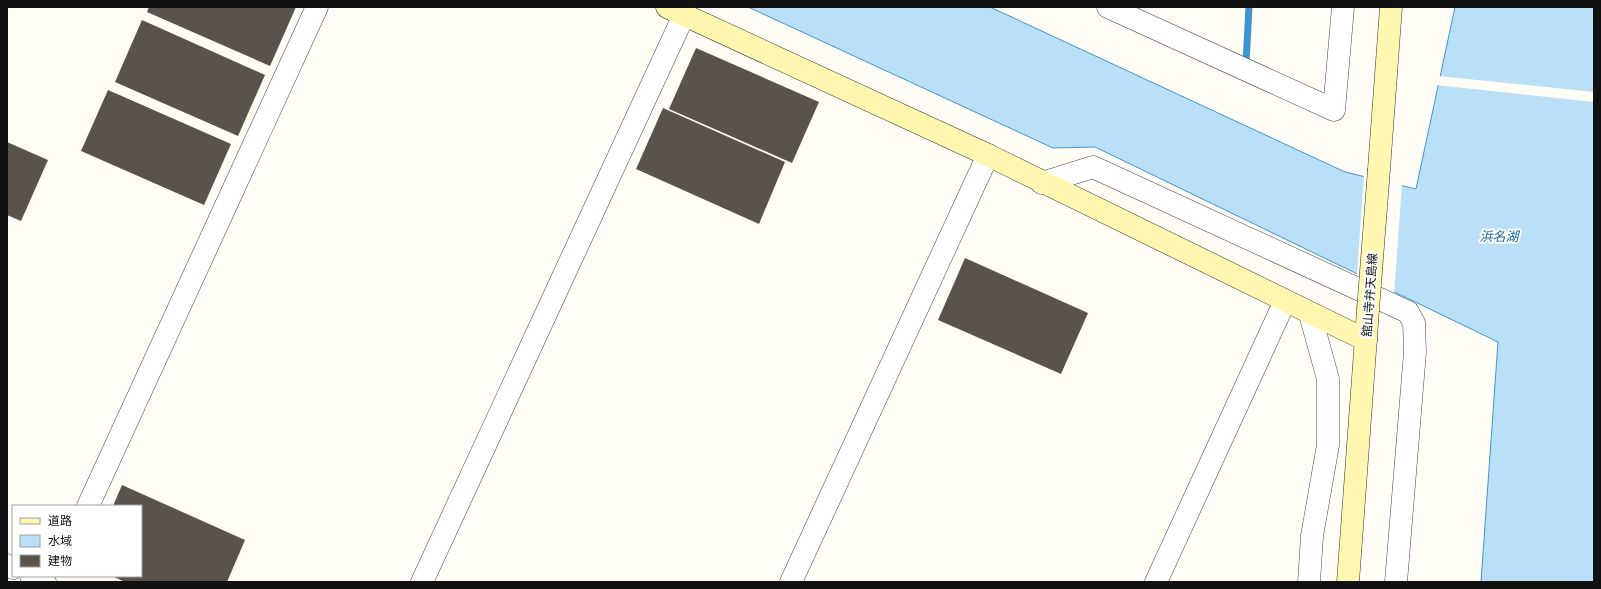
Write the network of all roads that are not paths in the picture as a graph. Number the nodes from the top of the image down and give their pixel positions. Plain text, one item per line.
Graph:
1 (317, 7) edge
2 (1108, 7) edge
3 (1343, 7) edge
4 (1391, 7) edge
5 (676, 11) edge
6 (988, 155) junction
7 (1042, 183) junction
8 (1285, 301) junction
9 (1310, 314) junction
10 (1366, 340) junction
11 (88, 505) edge
12 (34, 577) edge
13 (45, 582) edge
14 (422, 582) edge
15 (791, 582) edge
16 (1156, 582) edge
17 (1309, 582) edge
18 (1348, 582) edge
19 (1396, 582) edge

1 - 11 street
2 - 3 street
4 - 10 street, 舘山寺弁天島線, bridge
5 - 6 street
5 - 14 street
6 - 7 street
6 - 15 street
7 - 8 street
7 - 19 street
8 - 9 street
8 - 16 street
9 - 10 street
9 - 17 street
10 - 18 street, 舘山寺弁天島線
12 - 13 street

